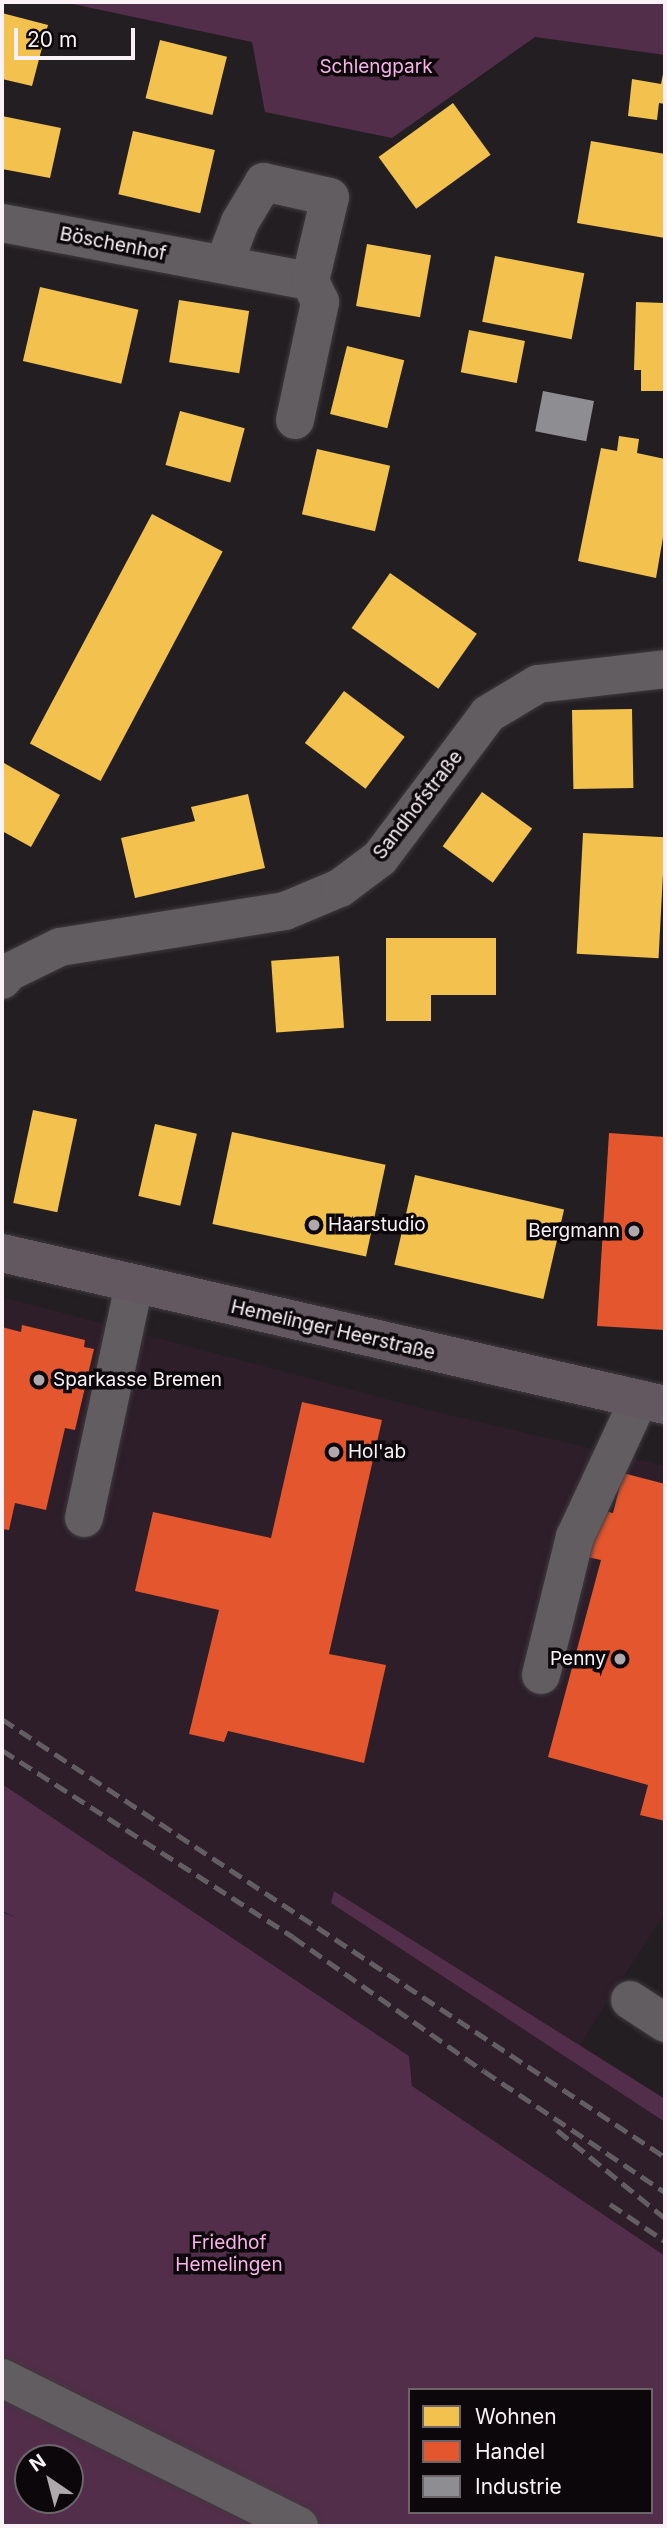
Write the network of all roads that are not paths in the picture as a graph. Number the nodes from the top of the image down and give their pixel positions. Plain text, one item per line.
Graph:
1 (2, 223) edge
2 (224, 264) junction
3 (310, 281) junction
4 (295, 420) dead end
5 (665, 669) edge
6 (2, 980) edge
7 (2, 1253) edge
8 (134, 1285) junction
9 (652, 1402) edge
10 (84, 1518) dead end
11 (541, 1675) dead end
12 (630, 2000) dead end
13 (665, 2023) edge
14 (2, 2378) edge
15 (299, 2526) edge

1 - 2 street, Böschenhof
2 - 3 street, Böschenhof
2 - 3 street
3 - 4 street
5 - 6 street, Sandhofstraße
7 - 8 main road, Hemelinger Heerstraße
8 - 9 main road, Hemelinger Heerstraße
8 - 10 street
9 - 11 street
12 - 13 street
14 - 15 street

